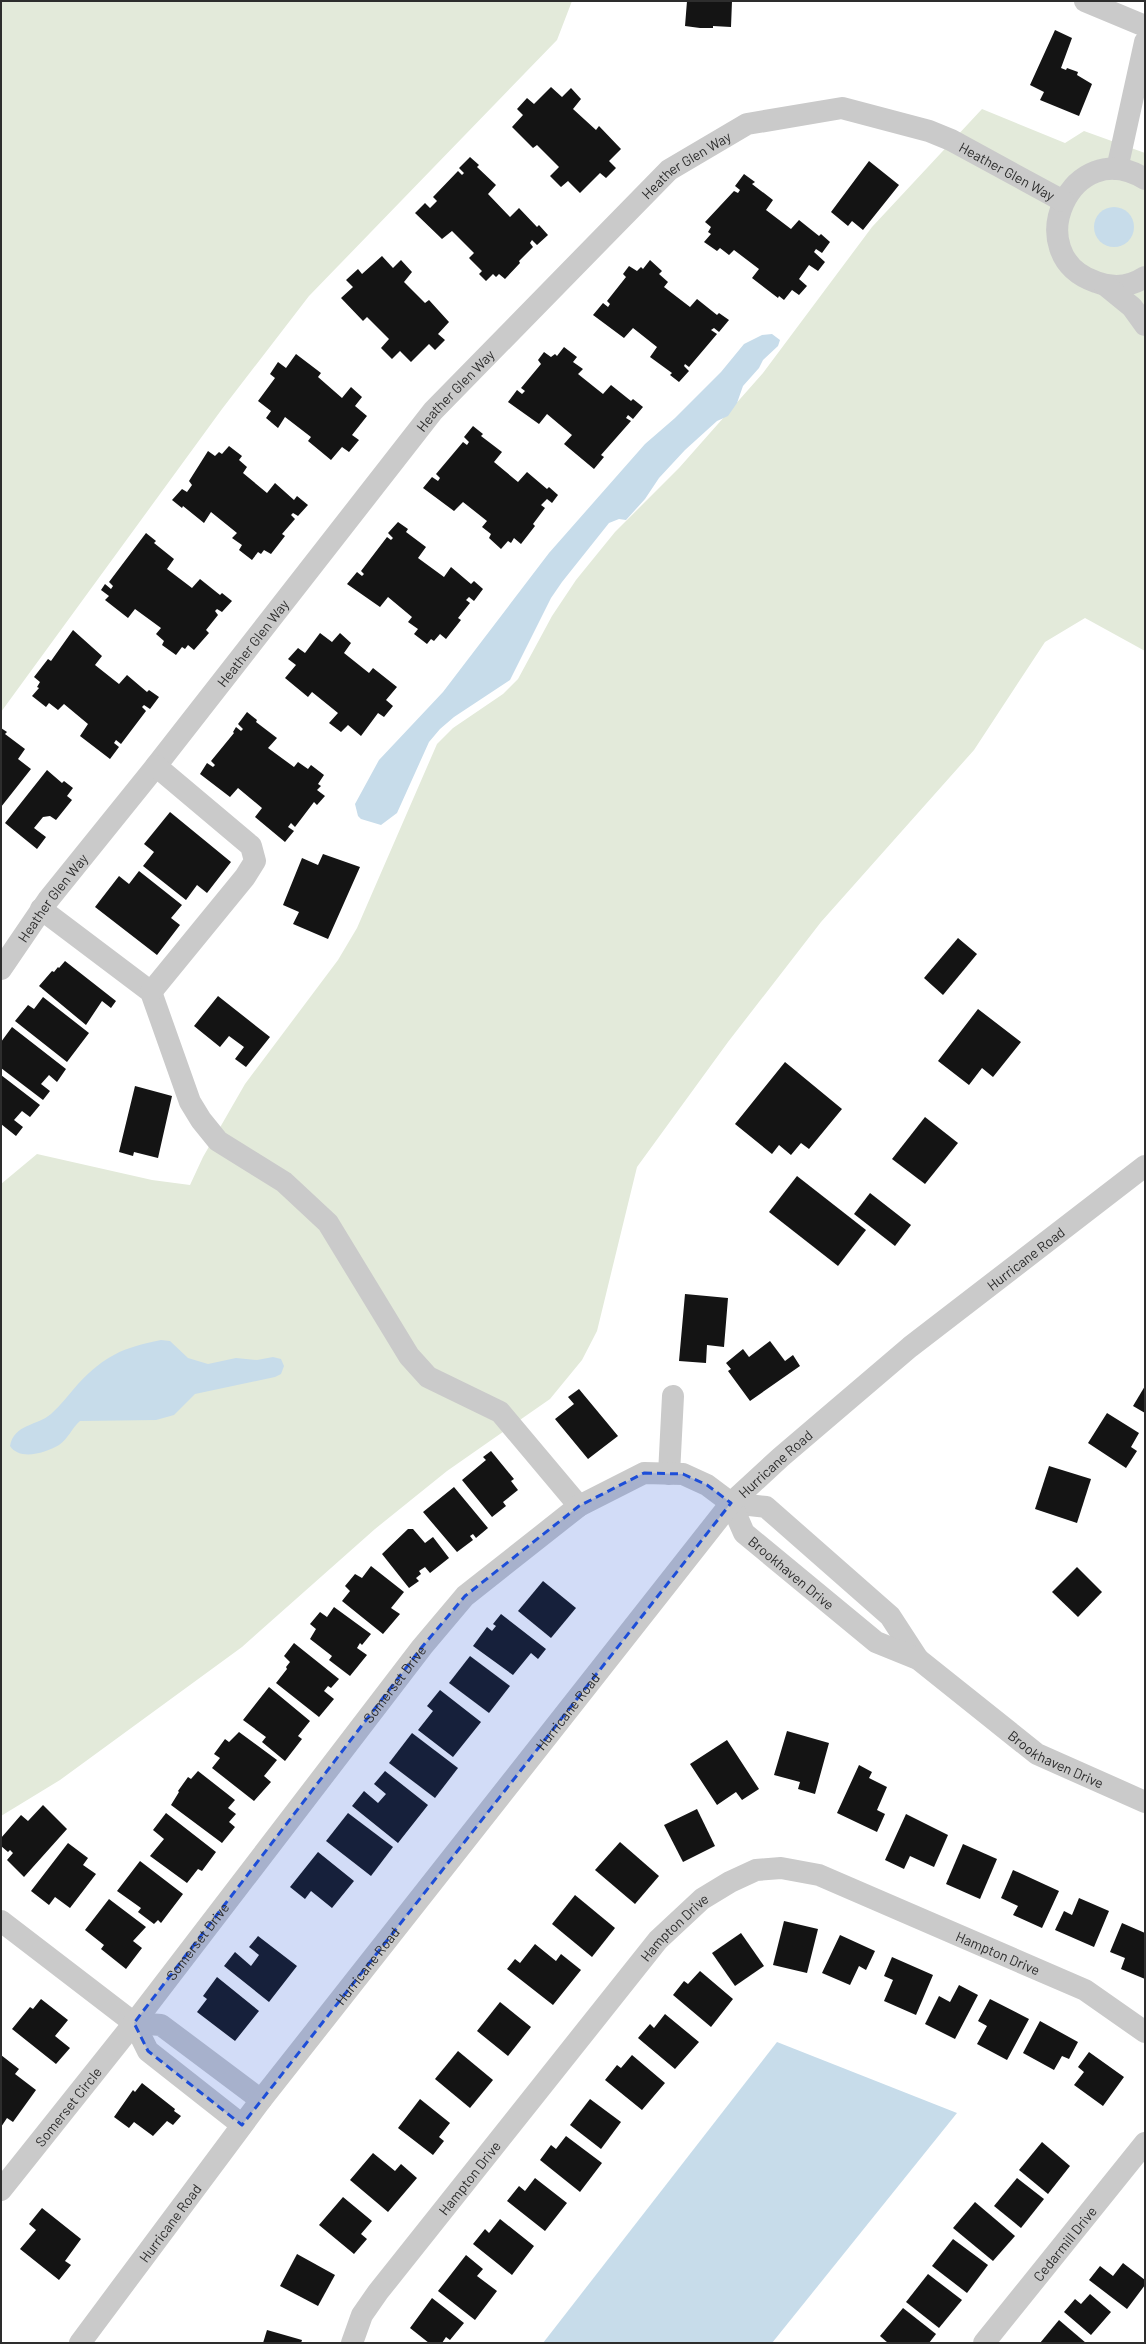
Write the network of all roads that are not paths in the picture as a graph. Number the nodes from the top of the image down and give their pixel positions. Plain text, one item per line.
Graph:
1 (1085, 1) edge
2 (1145, 26) edge
3 (1145, 42) edge
4 (1117, 169) junction
5 (1145, 179) edge
6 (1063, 201) junction
7 (1145, 277) edge
8 (1105, 285) junction
9 (1145, 325) edge
10 (156, 766) junction
11 (41, 909) junction
12 (1, 968) edge
13 (151, 992) junction
14 (1145, 1166) edge
15 (673, 1396) dead end
16 (669, 1474) junction
17 (731, 1503) junction
18 (579, 1506) junction
19 (918, 1659) junction
20 (1145, 1802) edge
21 (1, 1921) edge
22 (134, 2022) junction
23 (1145, 2032) edge
24 (261, 2100) junction
25 (242, 2125) junction
26 (1145, 2143) edge
27 (1, 2190) edge
28 (80, 2343) edge
29 (352, 2343) edge
30 (984, 2343) edge

1 - 2 street
3 - 4 street
4 - 5 street
4 - 6 street
6 - 8 street
6 - 10 street, Heather Glen Way
7 - 8 street
8 - 9 street
10 - 11 street, Heather Glen Way
10 - 13 street
11 - 12 street, Heather Glen Way
11 - 13 street
13 - 18 street
14 - 17 street, Hurricane Road
15 - 16 street
16 - 17 street, Somerset Drive
16 - 18 street, Somerset Drive
17 - 19 street, Brookhaven Drive
17 - 19 street, Brookhaven Drive
17 - 24 street, Hurricane Road
18 - 22 street, Somerset Drive
19 - 20 street, Brookhaven Drive
21 - 22 street
22 - 24 street
22 - 25 street
22 - 27 street, Somerset Circle
23 - 29 street, Hampton Drive
24 - 25 street, Hurricane Road
25 - 28 street, Hurricane Road
26 - 30 street, Cedarmill Drive

